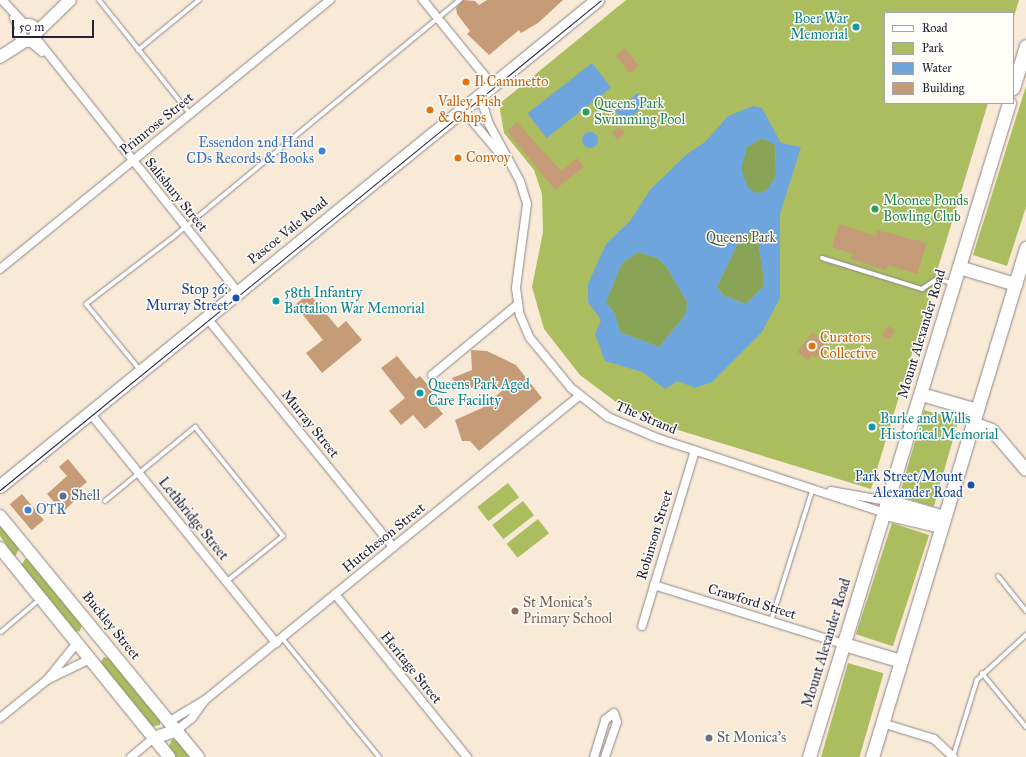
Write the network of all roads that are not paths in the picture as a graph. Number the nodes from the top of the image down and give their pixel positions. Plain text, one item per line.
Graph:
1 (2, 0) edge
2 (70, 0) edge
3 (99, 0) edge
4 (199, 0) edge
5 (330, 0) edge
6 (423, 0) edge
7 (460, 0) edge
8 (597, 0) edge
9 (438, 18) junction
10 (28, 34) junction
11 (1026, 46) edge
12 (138, 50) junction
13 (2, 55) edge
14 (492, 85) junction
15 (1014, 85) edge
16 (480, 95) junction
17 (1009, 104) edge
18 (462, 110) junction
19 (190, 114) junction
20 (132, 161) junction
21 (509, 164) junction
22 (184, 225) junction
23 (1026, 248) edge
24 (822, 258) dead end
25 (959, 267) junction
26 (0, 269) edge
27 (954, 284) junction
28 (1015, 284) junction
29 (238, 292) junction
30 (518, 305) junction
31 (207, 318) junction
32 (141, 371) junction
33 (432, 375) dead end
34 (921, 394) junction
35 (578, 396) junction
36 (977, 410) junction
37 (90, 413) junction
38 (973, 423) junction
39 (694, 452) junction
40 (1026, 470) edge
41 (139, 473) junction
42 (0, 486) edge
43 (813, 488) junction
44 (105, 501) dead end
45 (886, 507) junction
46 (0, 516) edge
47 (942, 521) junction
48 (393, 547) junction
49 (0, 548) edge
50 (27, 548) junction
51 (13, 566) junction
52 (998, 576) dead end
53 (228, 581) junction
54 (654, 585) junction
55 (335, 594) junction
56 (40, 599) junction
57 (1026, 611) edge
58 (770, 621) junction
59 (642, 626) dead end
60 (94, 629) junction
61 (1, 632) dead end
62 (1026, 635) edge
63 (279, 640) junction
64 (77, 643) junction
65 (844, 644) junction
66 (107, 645) junction
67 (90, 659) junction
68 (901, 662) junction
69 (982, 673) junction
70 (48, 680) junction
71 (206, 700) junction
72 (0, 718) edge
73 (882, 723) junction
74 (173, 726) junction
75 (1026, 727) edge
76 (154, 738) junction
77 (131, 757) edge
78 (169, 757) edge
79 (198, 757) edge
80 (379, 757) edge
81 (467, 757) edge
82 (594, 757) edge
83 (605, 757) edge
84 (809, 757) edge
85 (872, 757) edge
86 (953, 757) edge

1 - 10 street, Salisbury Street
2 - 10 main road
3 - 12 lane
4 - 12 lane
5 - 19 street, Primrose Street
6 - 9 street
7 - 9 lane
8 - 14 main road, Pascoe Vale Road
9 - 14 street
9 - 22 lane
10 - 13 main road
10 - 20 street, Salisbury Street
11 - 15 main road
12 - 19 lane
14 - 16 main road, Pascoe Vale Road
16 - 18 main road, Pascoe Vale Road
16 - 21 street, The Strand
17 - 25 main road, Mount Alexander Road
18 - 21 street, The Strand
18 - 29 main road, Pascoe Vale Road
19 - 20 street, Primrose Street
20 - 22 street, Salisbury Street
20 - 26 street, Primrose Street
21 - 30 street, The Strand
22 - 29 street, Salisbury Street
22 - 32 lane
23 - 28 main road
24 - 27 lane
25 - 27 main road, Mount Alexander Road
25 - 28 main road
27 - 34 main road, Mount Alexander Road
28 - 36 main road
29 - 31 main road, Pascoe Vale Road
30 - 33 street
30 - 35 street, The Strand
31 - 32 main road, Pascoe Vale Road
31 - 48 street, Murray Street
32 - 37 main road, Pascoe Vale Road
34 - 36 main road
34 - 45 main road, Mount Alexander Road
35 - 39 street, The Strand
35 - 48 street, Hutcheson Street
36 - 38 main road
37 - 41 street, Lethbridge Street
37 - 42 main road, Pascoe Vale Road
38 - 40 main road
38 - 47 main road
39 - 43 street, The Strand
39 - 54 street, Robinson Street
41 - 44 lane
41 - 53 street, Lethbridge Street
41 - 53 lane
43 - 45 street, The Strand
43 - 45 street, The Strand
43 - 58 lane
45 - 47 main road
45 - 65 main road, Mount Alexander Road
46 - 50 main road, Buckley Street
47 - 68 main road
48 - 55 street, Hutcheson Street
49 - 51 main road
50 - 51 main road
50 - 60 main road, Buckley Street
51 - 56 main road
52 - 57 lane
53 - 63 street, Lethbridge Street
54 - 58 street, Crawford Street
54 - 59 street, Robinson Street
55 - 63 street, Hutcheson Street
55 - 81 street, Heritage Street
56 - 61 lane
56 - 64 main road
58 - 65 street, Crawford Street
60 - 64 main road
60 - 66 main road, Buckley Street
62 - 69 lane
63 - 71 street, Hutcheson Street
63 - 80 lane
64 - 67 main road
64 - 70 street
65 - 68 main road
65 - 84 main road, Mount Alexander Road
66 - 67 main road
66 - 74 main road, Buckley Street
67 - 70 street
67 - 76 main road
68 - 73 main road
69 - 75 lane
69 - 86 lane
70 - 72 street
71 - 74 street, Hutcheson Street
71 - 74 street, Hutcheson Street
73 - 85 main road
73 - 86 street
74 - 76 main road
74 - 79 main road, Buckley Street
76 - 77 street
76 - 78 main road
82 - 83 street

